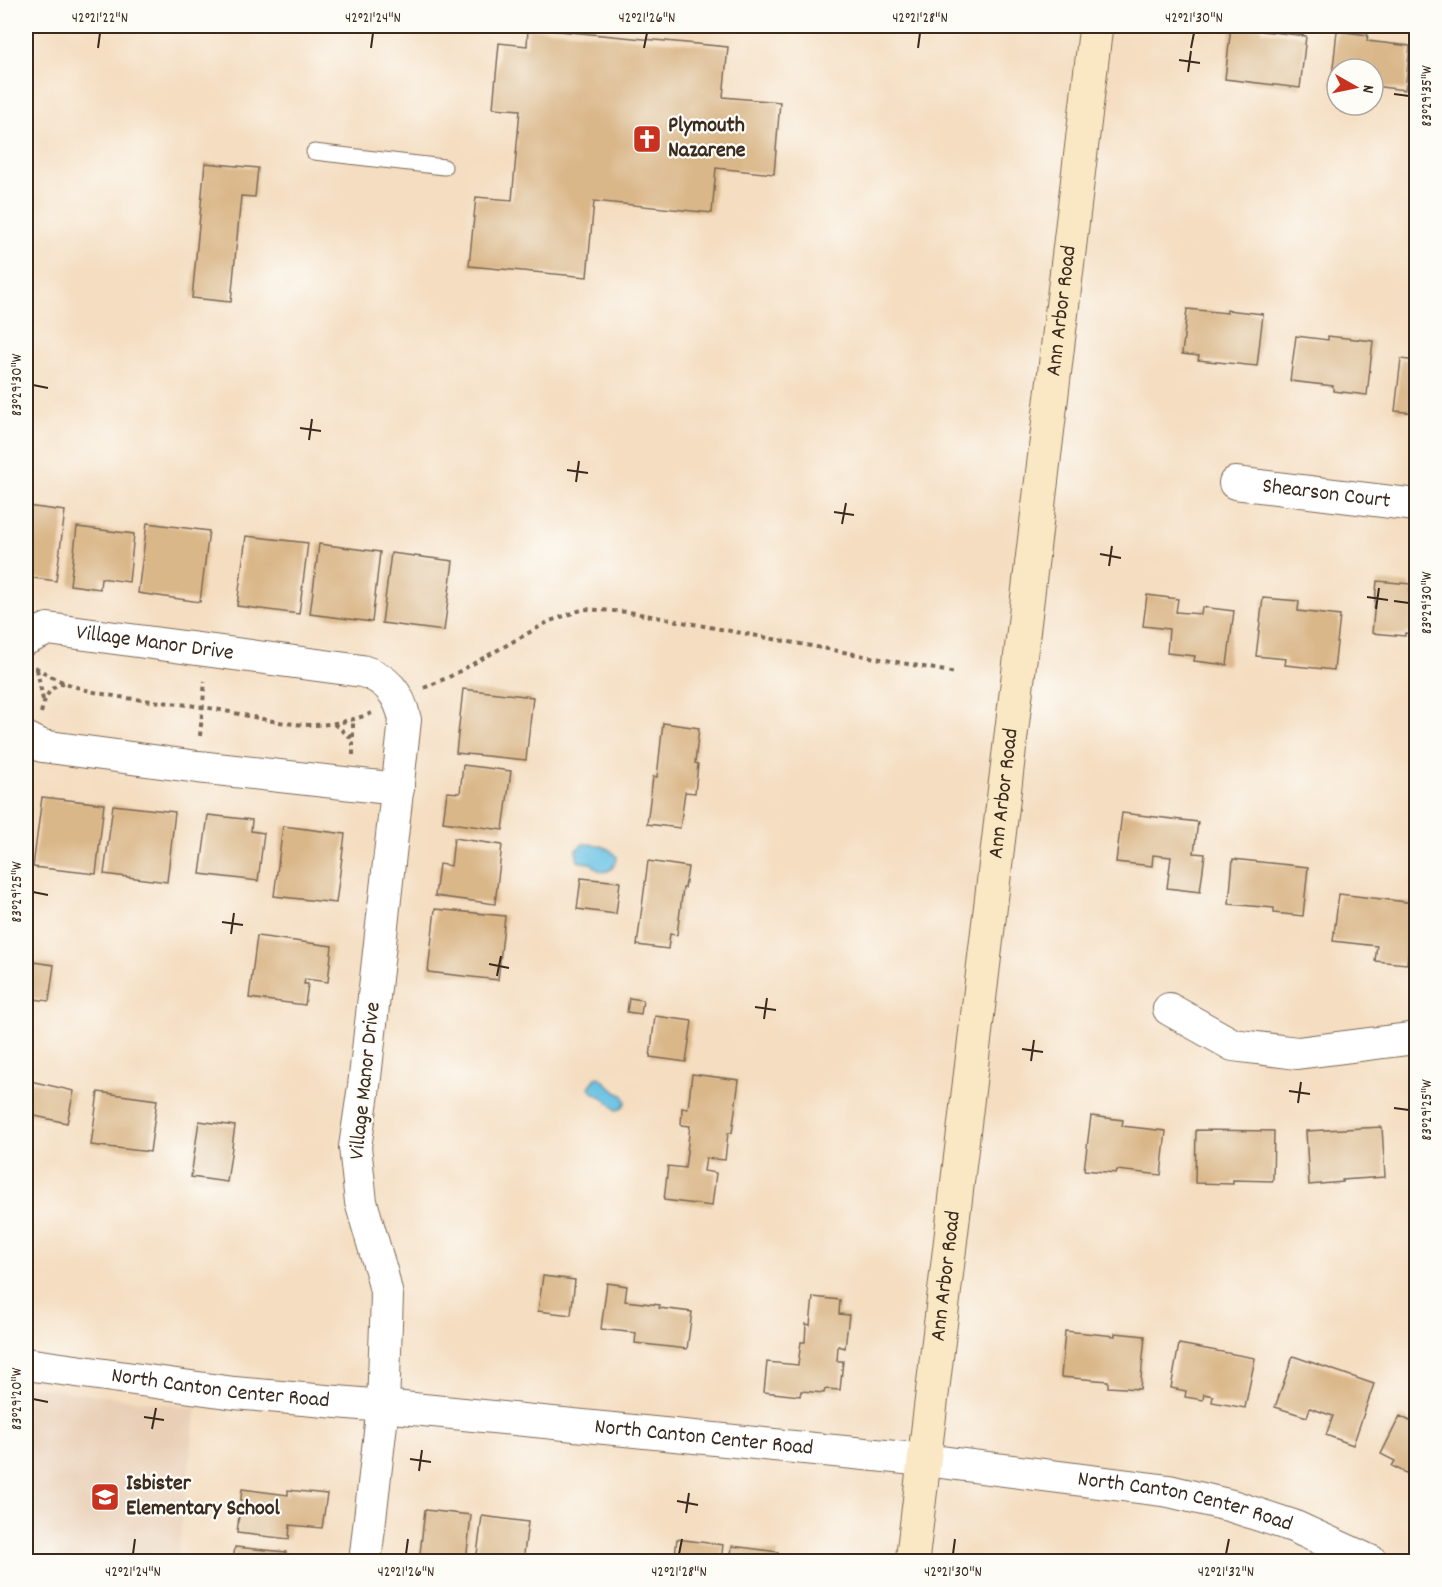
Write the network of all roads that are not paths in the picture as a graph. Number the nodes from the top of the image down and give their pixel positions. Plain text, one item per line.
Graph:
1 (1096, 26) edge
2 (314, 152) dead end
3 (444, 167) dead end
4 (1235, 483) dead end
5 (1416, 505) edge
6 (27, 650) edge
7 (26, 738) edge
8 (398, 789) junction
9 (1169, 1009) dead end
10 (1416, 1038) edge
11 (26, 1364) edge
12 (383, 1406) junction
13 (925, 1461) junction
14 (365, 1562) edge
15 (912, 1562) edge
16 (1372, 1562) edge

1 - 13 main road, Ann Arbor Road
2 - 3 lane
4 - 5 street, Shearson Court
6 - 8 street, Village Manor Drive
7 - 8 street
8 - 12 street, Village Manor Drive
9 - 10 street
11 - 12 street, North Canton Center Road
12 - 13 street, North Canton Center Road
12 - 14 street, Village Manor Drive
13 - 15 main road, Ann Arbor Road
13 - 16 street, North Canton Center Road

